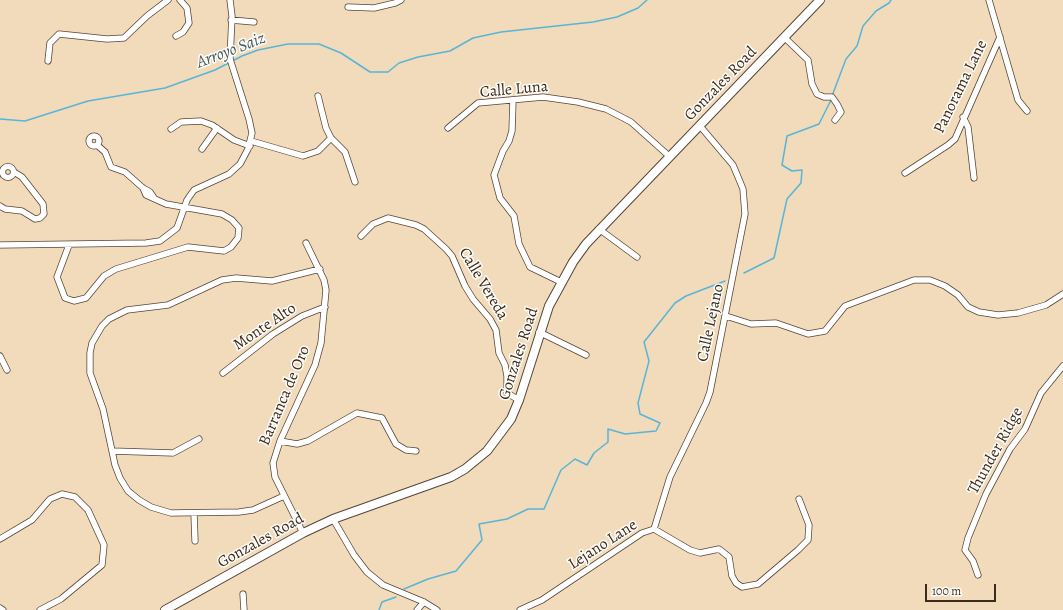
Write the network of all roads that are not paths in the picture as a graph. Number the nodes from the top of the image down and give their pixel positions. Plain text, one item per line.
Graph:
1 (168, 0) edge
2 (180, 0) edge
3 (230, 0) edge
4 (401, 0) edge
5 (820, 0) edge
6 (989, 0) edge
7 (348, 7) dead end
8 (231, 20) junction
9 (254, 22) dead end
10 (176, 36) dead end
11 (1000, 37) junction
12 (785, 38) junction
13 (48, 61) dead end
14 (318, 96) dead end
15 (513, 100) junction
16 (1027, 111) dead end
17 (963, 118) junction
18 (835, 120) dead end
19 (700, 126) junction
20 (217, 128) junction
21 (448, 128) dead end
22 (171, 129) dead end
23 (331, 138) junction
24 (250, 144) junction
25 (97, 145) dead end
26 (202, 148) dead end
27 (669, 156) junction
28 (14, 172) dead end
29 (905, 173) dead end
30 (974, 178) dead end
31 (355, 182) dead end
32 (0, 206) edge
33 (184, 208) junction
34 (599, 229) junction
35 (361, 236) dead end
36 (306, 242) dead end
37 (0, 245) edge
38 (69, 245) junction
39 (637, 257) dead end
40 (320, 269) junction
41 (561, 282) junction
42 (1063, 294) edge
43 (326, 307) junction
44 (726, 316) junction
45 (539, 332) junction
46 (586, 355) dead end
47 (0, 356) edge
48 (1063, 366) edge
49 (7, 370) dead end
50 (223, 373) dead end
51 (519, 400) junction
52 (199, 439) dead end
53 (280, 441) junction
54 (112, 451) junction
55 (416, 451) dead end
56 (284, 496) junction
57 (800, 499) dead end
58 (194, 513) junction
59 (334, 520) junction
60 (654, 529) junction
61 (303, 533) junction
62 (0, 539) edge
63 (195, 541) dead end
64 (978, 576) dead end
65 (243, 594) dead end
66 (424, 602) junction
67 (0, 608) edge
68 (3, 610) edge
69 (40, 610) edge
70 (165, 610) edge
71 (244, 610) edge
72 (417, 610) edge
73 (437, 610) edge
74 (520, 610) edge

1 - 13 street
2 - 10 street
3 - 8 street
4 - 7 street
5 - 12 street, Gonzales Road
6 - 11 street
8 - 9 street
8 - 24 street
11 - 16 street
11 - 17 street, Panorama Lane
12 - 18 street
12 - 19 street, Gonzales Road
14 - 23 street
15 - 21 street, Calle Luna
15 - 27 street, Calle Luna
15 - 41 street
17 - 29 street, Panorama Lane
17 - 30 street
19 - 27 street, Gonzales Road
19 - 44 street, Calle Lejano
20 - 22 street
20 - 24 street
20 - 26 street
23 - 24 street
23 - 31 street
24 - 33 street
25 - 33 street
27 - 34 street, Gonzales Road
28 - 32 street
33 - 38 street
33 - 38 street
34 - 39 street
34 - 41 street, Gonzales Road
35 - 51 street, Calle Vereda
36 - 40 street, Barranca de Oro
37 - 38 street
40 - 43 street, Barranca de Oro
40 - 54 street
41 - 45 street, Gonzales Road
42 - 44 street
43 - 50 street, Monte Alto
43 - 53 street, Barranca de Oro
44 - 60 street, Calle Lejano
45 - 46 street
45 - 51 street, Gonzales Road
47 - 49 street
48 - 64 street, Thunder Ridge
51 - 59 street, Gonzales Road
52 - 54 street
53 - 55 street
53 - 56 street, Barranca de Oro
54 - 58 street
56 - 58 street
56 - 61 street, Barranca de Oro
57 - 60 street, Lejano Lane
58 - 63 street
59 - 61 street, Gonzales Road
59 - 66 street
60 - 74 street, Lejano Lane
61 - 70 street, Gonzales Road
62 - 69 street
65 - 71 street
66 - 72 street
66 - 73 street
67 - 68 street

